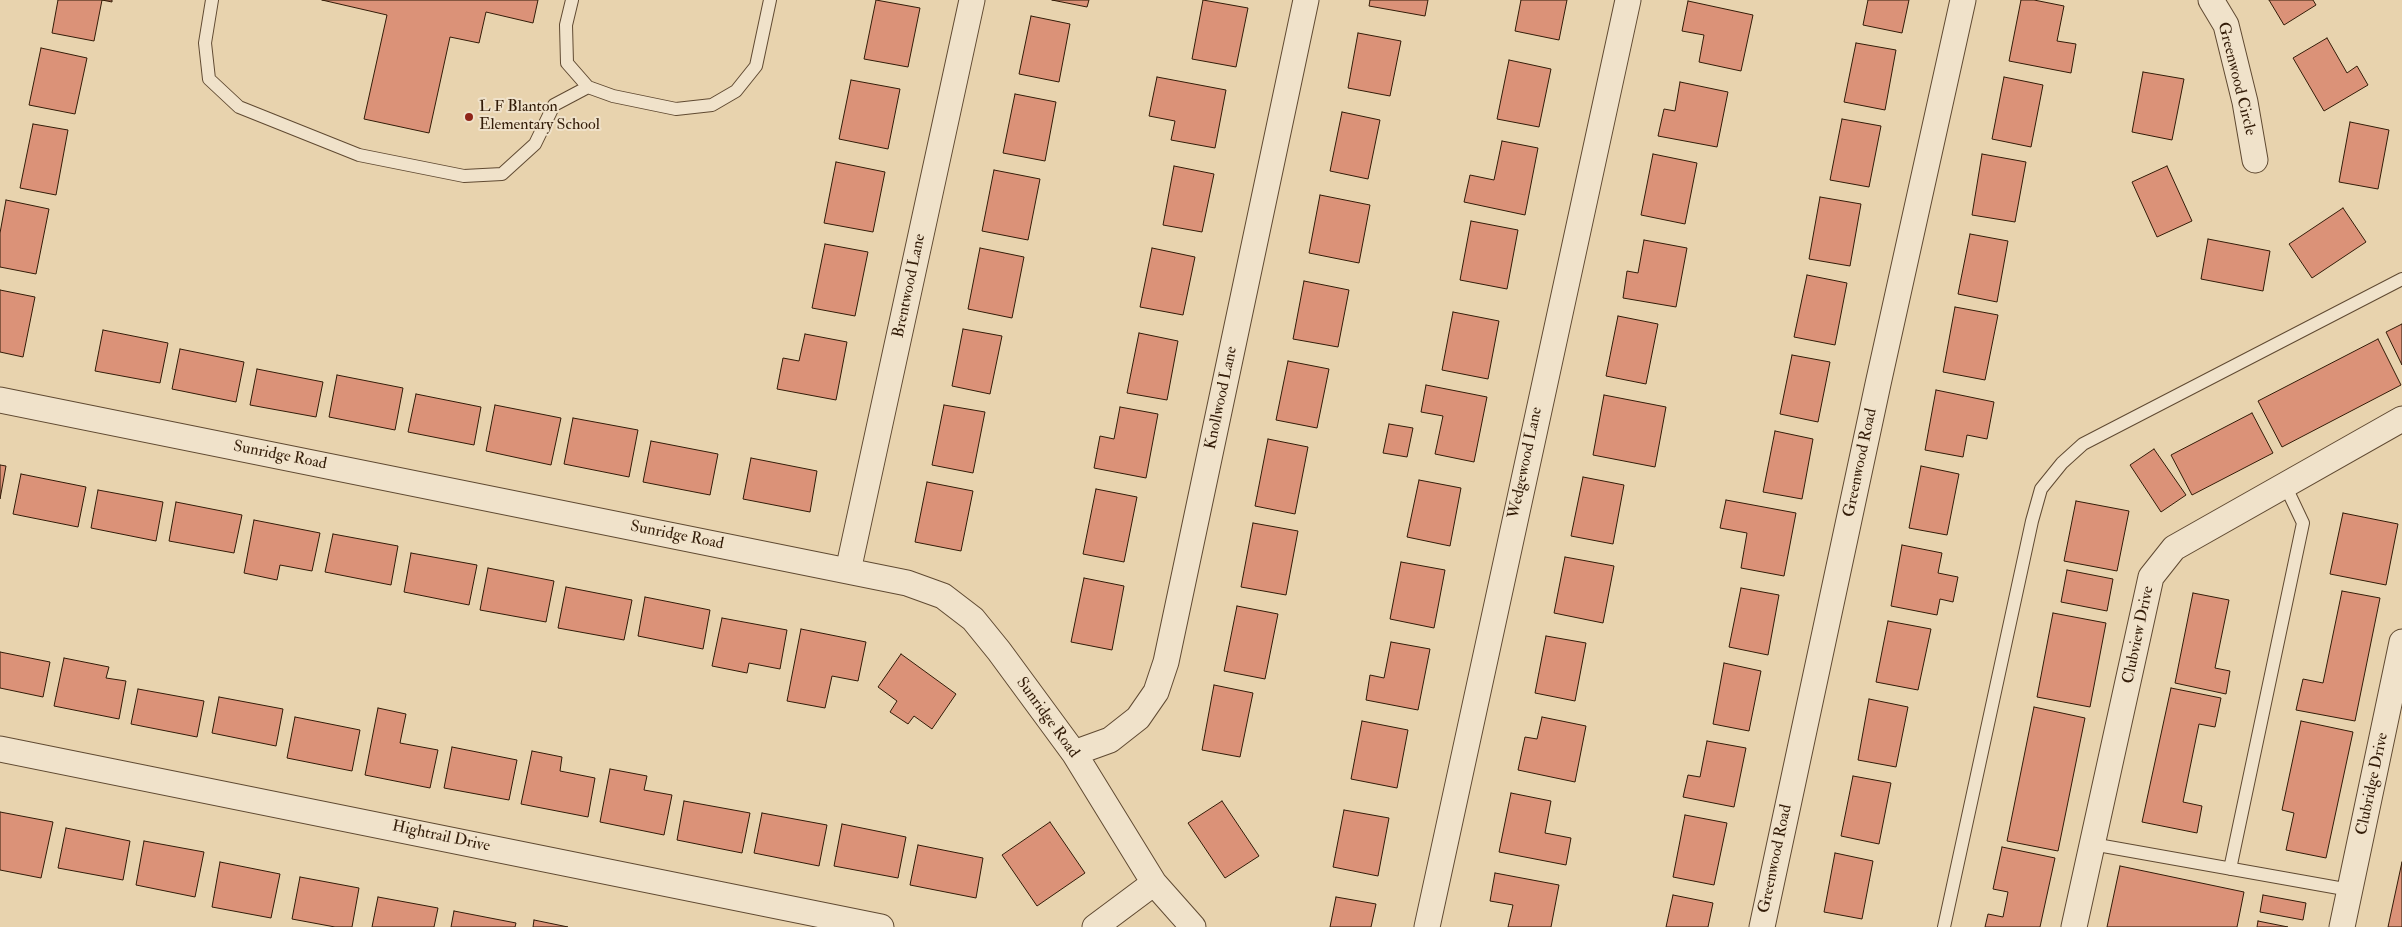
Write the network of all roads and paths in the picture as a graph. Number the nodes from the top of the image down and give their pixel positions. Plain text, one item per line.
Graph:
1 (212, 0) edge
2 (572, 0) edge
3 (770, 0) edge
4 (972, 0) edge
5 (1306, 0) edge
6 (1628, 0) edge
7 (1963, 0) edge
8 (2211, 0) edge
9 (588, 87) junction
10 (2255, 160) dead end
11 (2402, 279) edge
12 (0, 400) edge
13 (2402, 419) edge
14 (2285, 485) junction
15 (848, 571) junction
16 (2402, 642) edge
17 (0, 749) edge
18 (1074, 753) junction
19 (2092, 844) junction
20 (2230, 869) junction
21 (1154, 883) junction
22 (2350, 890) junction
23 (880, 927) edge
24 (1095, 927) edge
25 (1193, 927) edge
26 (1427, 927) edge
27 (1762, 927) edge
28 (1944, 927) edge
29 (2074, 927) edge
30 (2342, 927) edge

1 - 9 lane
2 - 9 lane
3 - 9 lane
4 - 15 street, Brentwood Lane
5 - 18 street, Knollwood Lane
6 - 26 street, Wedgewood Lane
7 - 27 street, Greenwood Road
8 - 10 street, Greenwood Circle
11 - 28 lane
12 - 15 street, Sunridge Road
13 - 14 street, Clubview Drive
14 - 19 street, Clubview Drive
14 - 20 lane
15 - 18 street, Sunridge Road
16 - 22 street, Clubridge Drive
17 - 23 street, Hightrail Drive
18 - 21 street, Sunridge Road
19 - 20 lane
19 - 29 street, Clubview Drive
20 - 22 lane
21 - 24 street
21 - 25 street, Sunridge Road
22 - 30 street, Clubridge Drive

